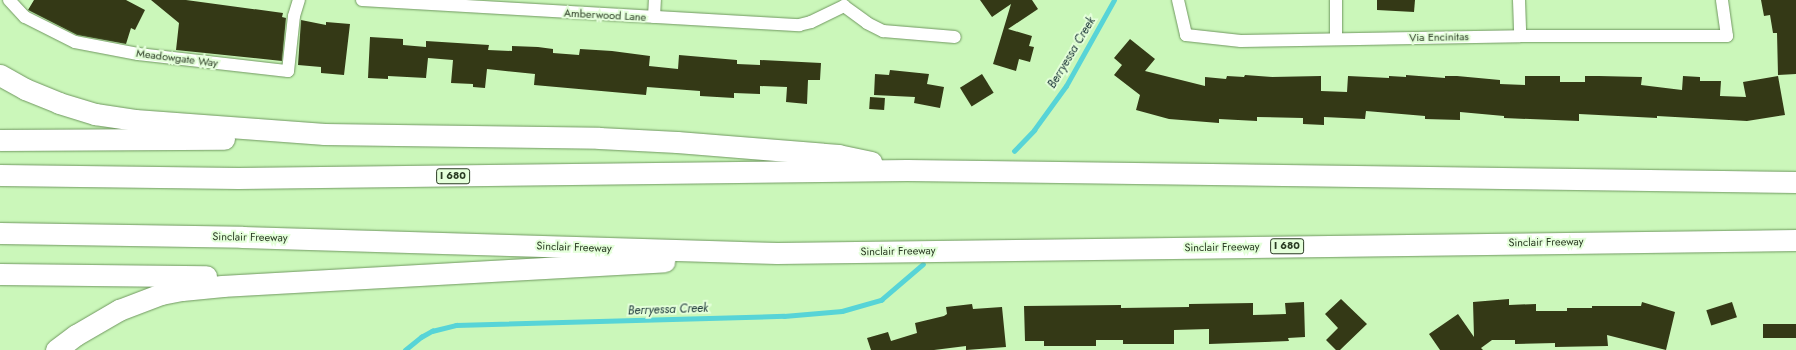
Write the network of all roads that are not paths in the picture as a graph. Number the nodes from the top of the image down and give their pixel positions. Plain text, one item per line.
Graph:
1 (9, 0) edge
2 (299, 0) edge
3 (362, 0) edge
4 (655, 0) edge
5 (1178, 0) edge
6 (1336, 0) edge
7 (1520, 0) edge
8 (1722, 0) edge
9 (467, 3) edge
10 (844, 3) edge
11 (654, 18) junction
12 (1520, 36) junction
13 (955, 37) dead end
14 (1336, 38) junction
15 (0, 75) edge
16 (324, 134) junction
17 (0, 140) edge
18 (907, 170) junction
19 (0, 175) edge
20 (1796, 182) edge
21 (0, 233) edge
22 (1796, 240) edge
23 (777, 253) junction
24 (0, 274) edge
25 (345, 278) junction
26 (56, 350) edge

1 - 2 street, Meadowgate Way
3 - 9 street, Amberwood Lane
4 - 11 street
5 - 14 street, Via Encinitas
6 - 14 street
7 - 12 street
8 - 12 street, Via Encinitas
9 - 11 street, Amberwood Lane
10 - 11 street, Amberwood Lane
10 - 13 street
12 - 14 street, Via Encinitas
15 - 16 highway
16 - 17 highway
16 - 18 highway
18 - 19 highway, I 680
18 - 20 highway, I 680
21 - 23 highway, Sinclair Freeway / I 680
22 - 23 highway, Sinclair Freeway / I 680
23 - 25 highway
24 - 25 highway
25 - 26 highway

